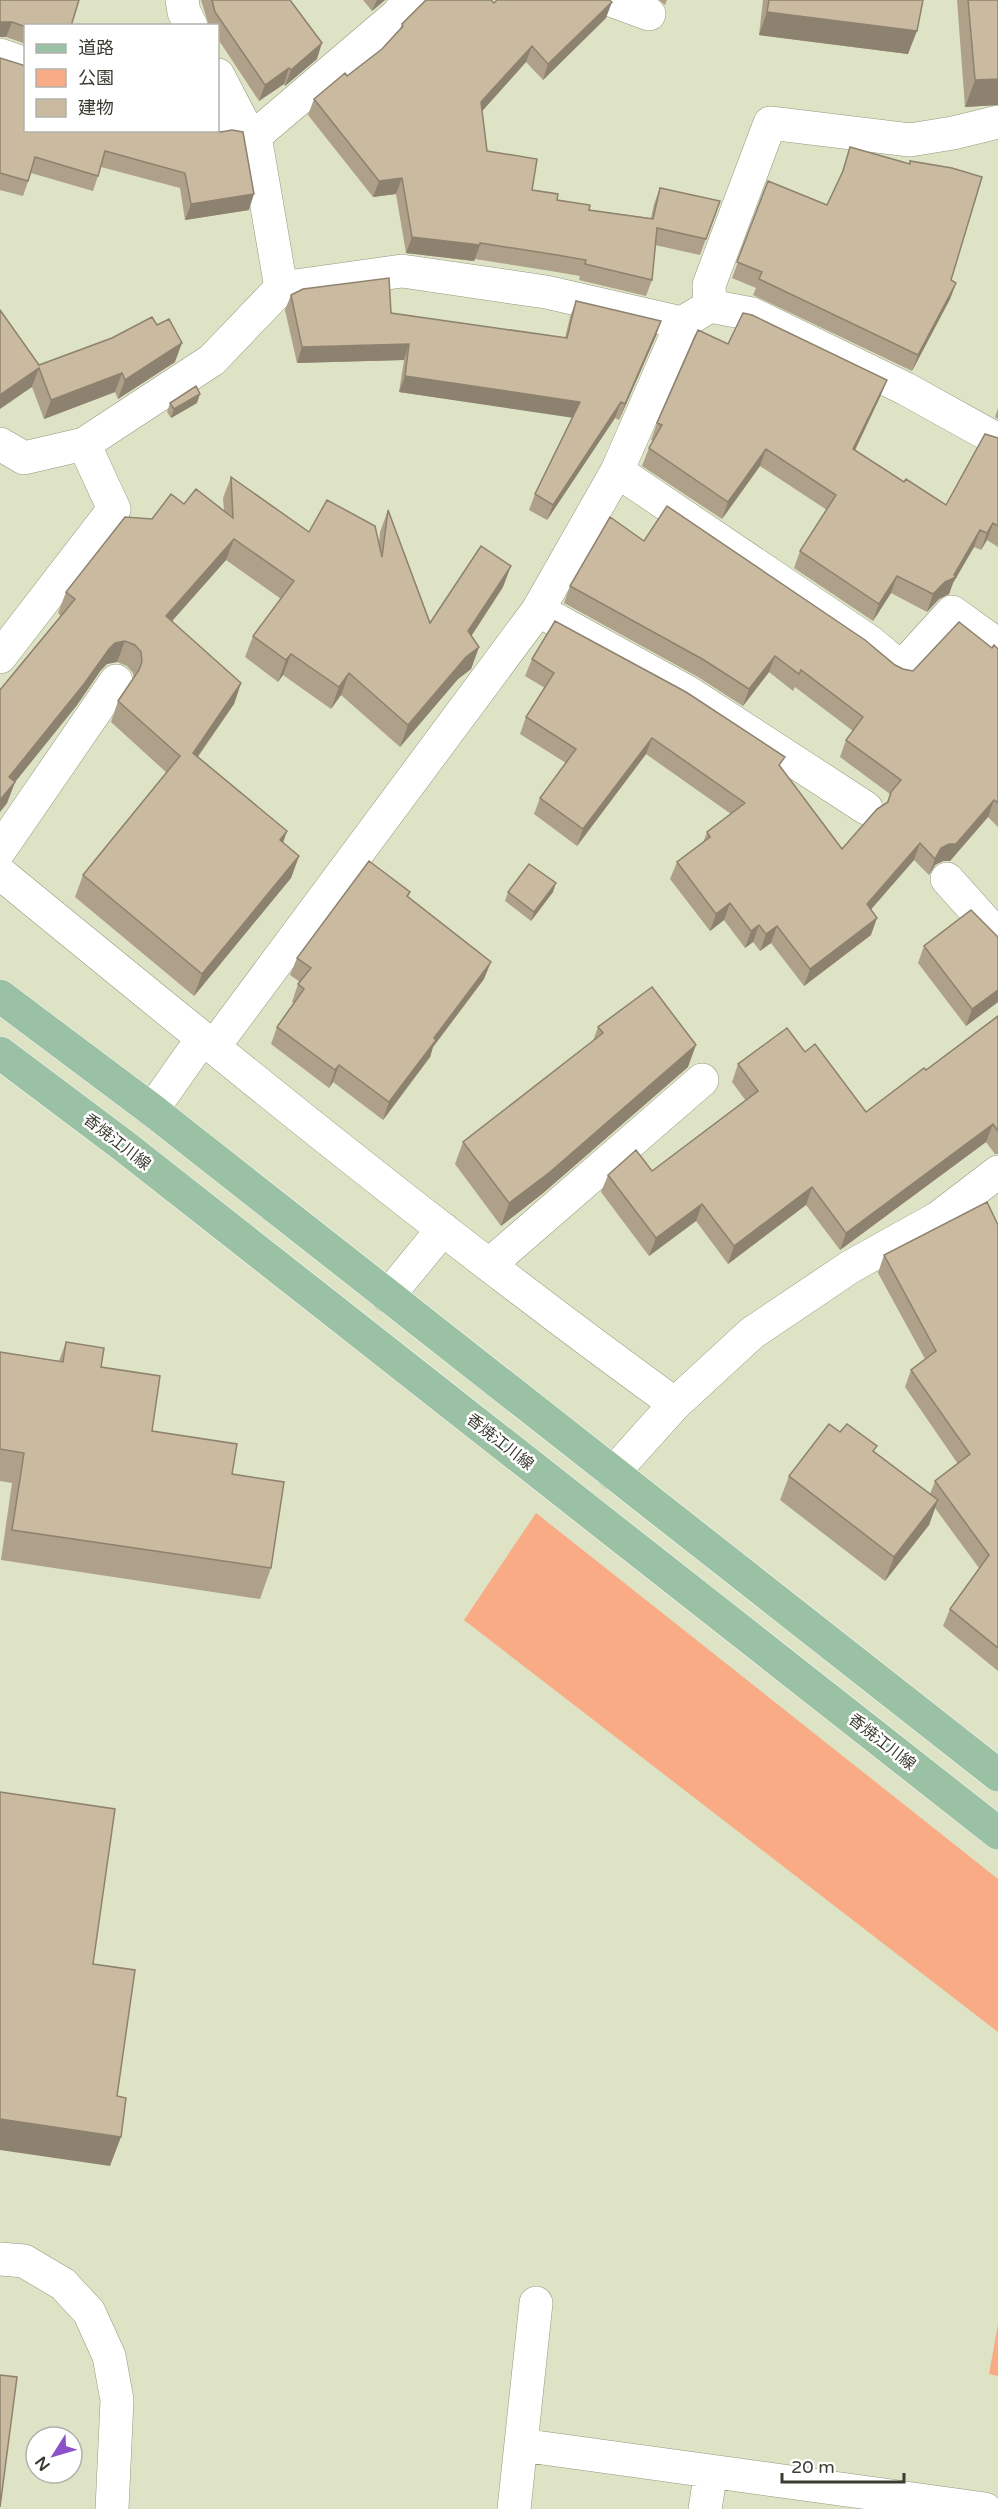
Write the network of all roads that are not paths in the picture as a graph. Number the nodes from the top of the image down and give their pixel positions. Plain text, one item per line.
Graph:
1 (182, 0) edge
2 (410, 0) edge
3 (611, 0) edge
4 (649, 14) dead end
5 (190, 24) edge
6 (0, 55) edge
7 (24, 63) edge
8 (219, 78) edge
9 (998, 122) edge
10 (239, 130) edge
11 (281, 288) junction
12 (710, 306) junction
13 (682, 323) junction
14 (998, 440) edge
15 (0, 444) edge
16 (84, 444) junction
17 (617, 471) junction
18 (538, 610) junction
19 (998, 645) edge
20 (0, 657) edge
21 (116, 681) dead end
22 (866, 808) dead end
23 (0, 850) edge
24 (0, 873) edge
25 (947, 879) dead end
26 (998, 936) edge
27 (0, 996) edge
28 (202, 1039) junction
29 (0, 1053) edge
30 (702, 1080) dead end
31 (159, 1101) junction
32 (998, 1172) edge
33 (443, 1229) junction
34 (489, 1265) junction
35 (388, 1296) junction
36 (675, 1404) junction
37 (613, 1473) junction
38 (998, 1775) edge
39 (998, 1833) edge
40 (0, 2259) edge
41 (536, 2303) dead end
42 (521, 2445) junction
43 (711, 2471) junction
44 (112, 2509) edge
45 (514, 2509) edge
46 (705, 2509) edge
47 (985, 2509) edge

1 - 5 street
2 - 10 street
3 - 4 street
6 - 7 street
8 - 10 street
9 - 12 street
10 - 11 street
11 - 13 street
11 - 16 street
12 - 13 street
12 - 14 street
13 - 17 street
15 - 16 street
16 - 20 street
17 - 18 street
17 - 19 street
18 - 22 street
18 - 28 street
21 - 23 street
24 - 28 street
25 - 26 street
27 - 31 main road
28 - 31 street
28 - 33 street
29 - 39 main road, 香焼江川線
30 - 34 street
31 - 35 main road
32 - 36 street
33 - 34 street
33 - 35 street
34 - 36 street
35 - 37 main road
36 - 37 street
37 - 38 main road
40 - 44 street
41 - 42 street
42 - 43 street
42 - 45 street
43 - 46 street
43 - 47 street

